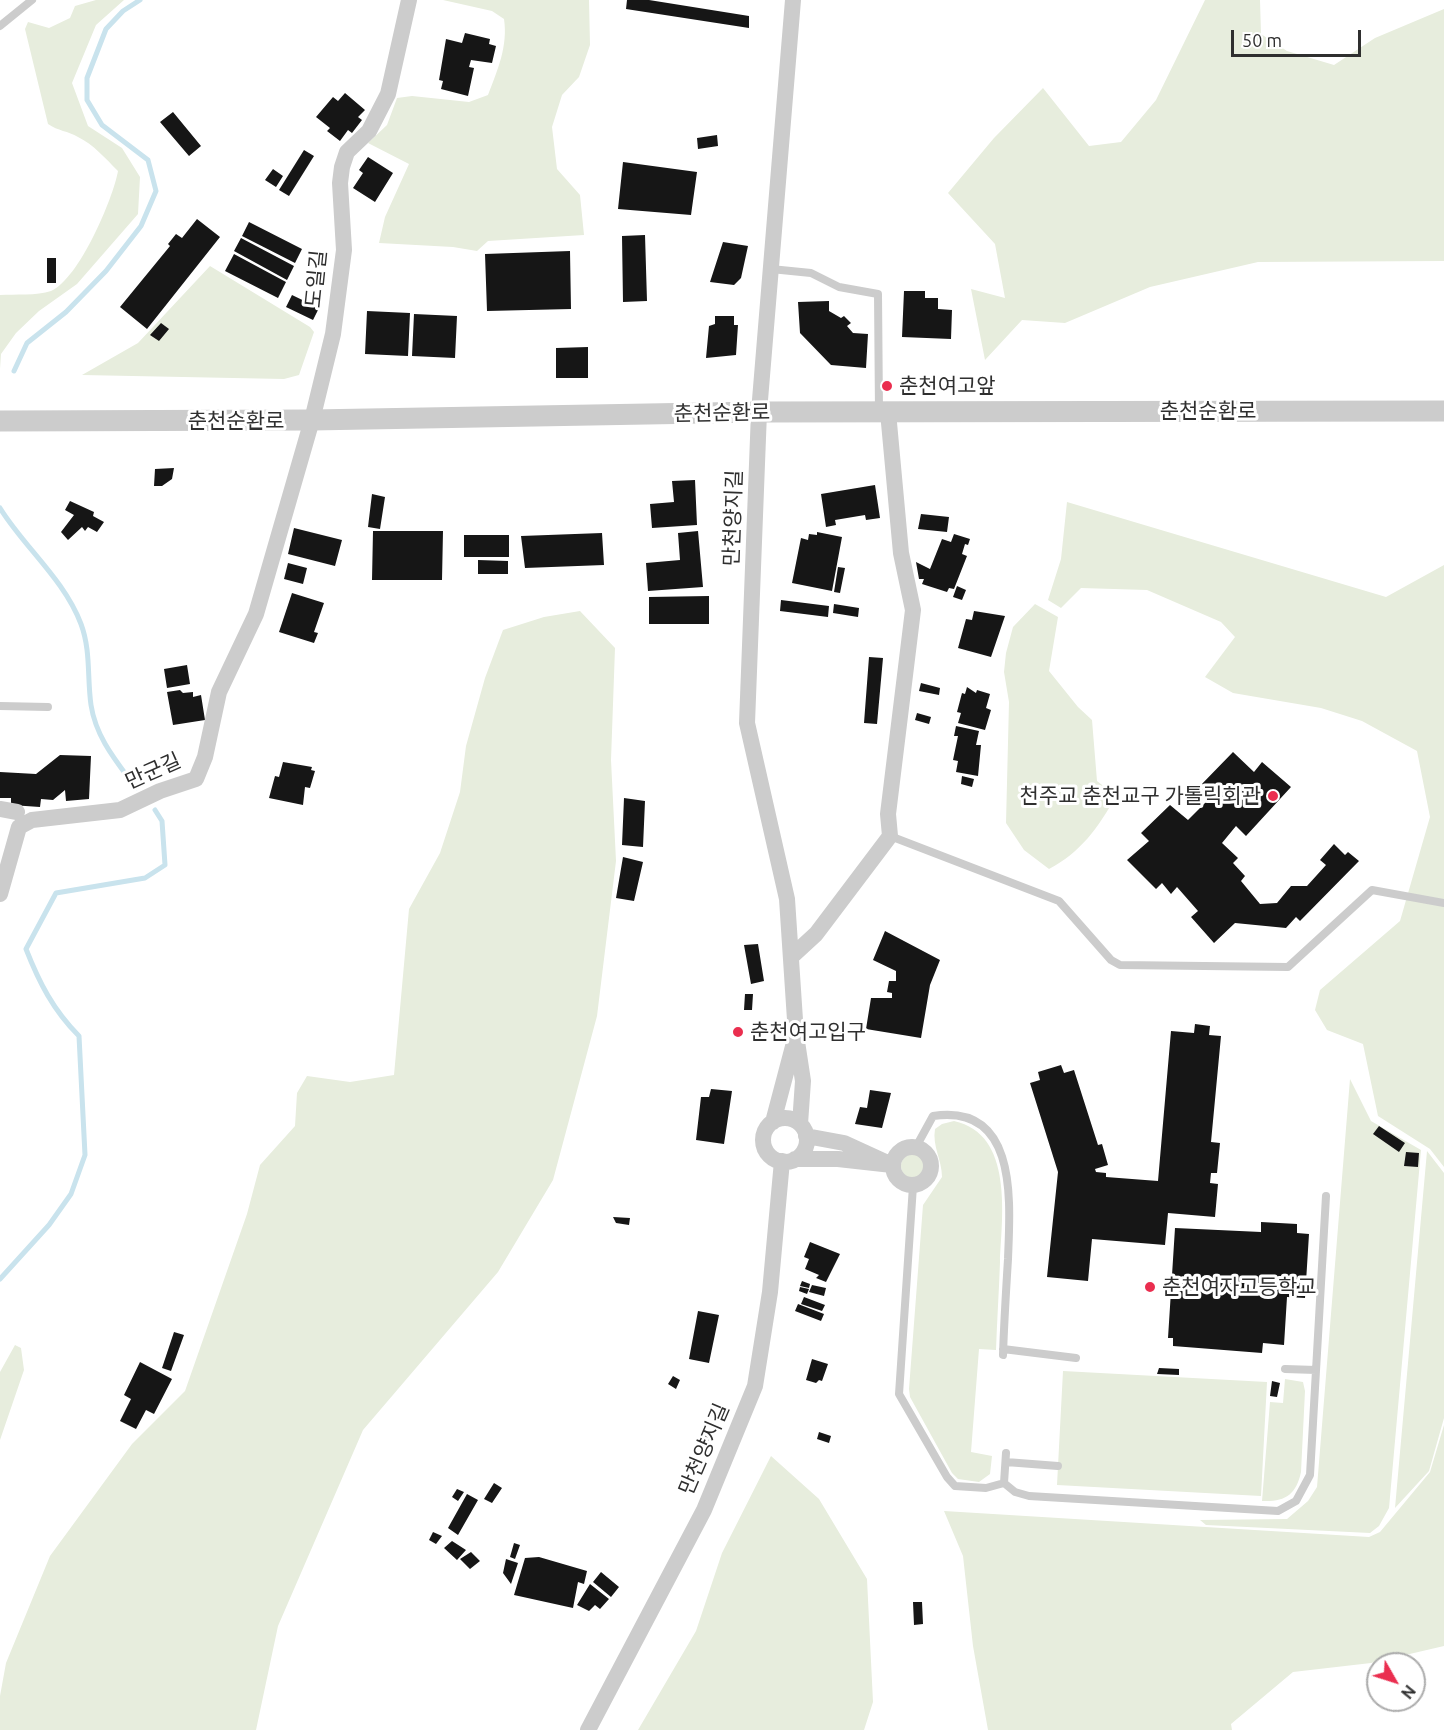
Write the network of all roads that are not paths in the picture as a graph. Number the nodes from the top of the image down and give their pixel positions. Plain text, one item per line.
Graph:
1 (32, 0) edge
2 (409, 0) edge
3 (793, 0) edge
4 (0, 26) edge
5 (771, 269) junction
6 (1444, 411) edge
7 (759, 412) junction
8 (884, 412) junction
9 (312, 420) junction
10 (0, 421) edge
11 (268, 572) joint
12 (0, 706) edge
13 (48, 707) dead end
14 (0, 809) edge
15 (17, 812) dead end
16 (890, 836) junction
17 (0, 894) edge
18 (1444, 903) edge
19 (791, 957) junction
20 (796, 1035) junction
21 (773, 1122) junction
22 (803, 1130) junction
23 (916, 1147) junction
24 (788, 1160) junction
25 (892, 1165) junction
26 (913, 1186) junction
27 (1326, 1196) dead end
28 (1076, 1358) dead end
29 (1285, 1369) dead end
30 (1316, 1370) junction
31 (1058, 1466) dead end
32 (1004, 1483) junction
33 (588, 1730) edge

1 - 4 lane
2 - 9 street, 도일길
3 - 5 street, 만천양지길
5 - 7 street, 만천양지길
5 - 8 lane
6 - 8 street, 춘천순환로
7 - 8 street, 춘천순환로
7 - 9 street, 춘천순환로
7 - 19 street, 만천양지길
8 - 16 street
9 - 10 street, 춘천순환로
9 - 11 street, 도일길
11 - 17 street, 만군길
12 - 13 lane
14 - 15 street
16 - 18 lane
16 - 19 street
19 - 20 street, 만천양지길
20 - 21 street
20 - 22 street
21 - 22 street
21 - 24 street
22 - 24 street
22 - 25 street
23 - 25 street
23 - 26 street
23 - 28 lane
24 - 25 street
24 - 33 street, 만천양지길
25 - 26 street
26 - 32 lane
27 - 30 lane
29 - 30 lane
30 - 32 lane
31 - 32 lane

